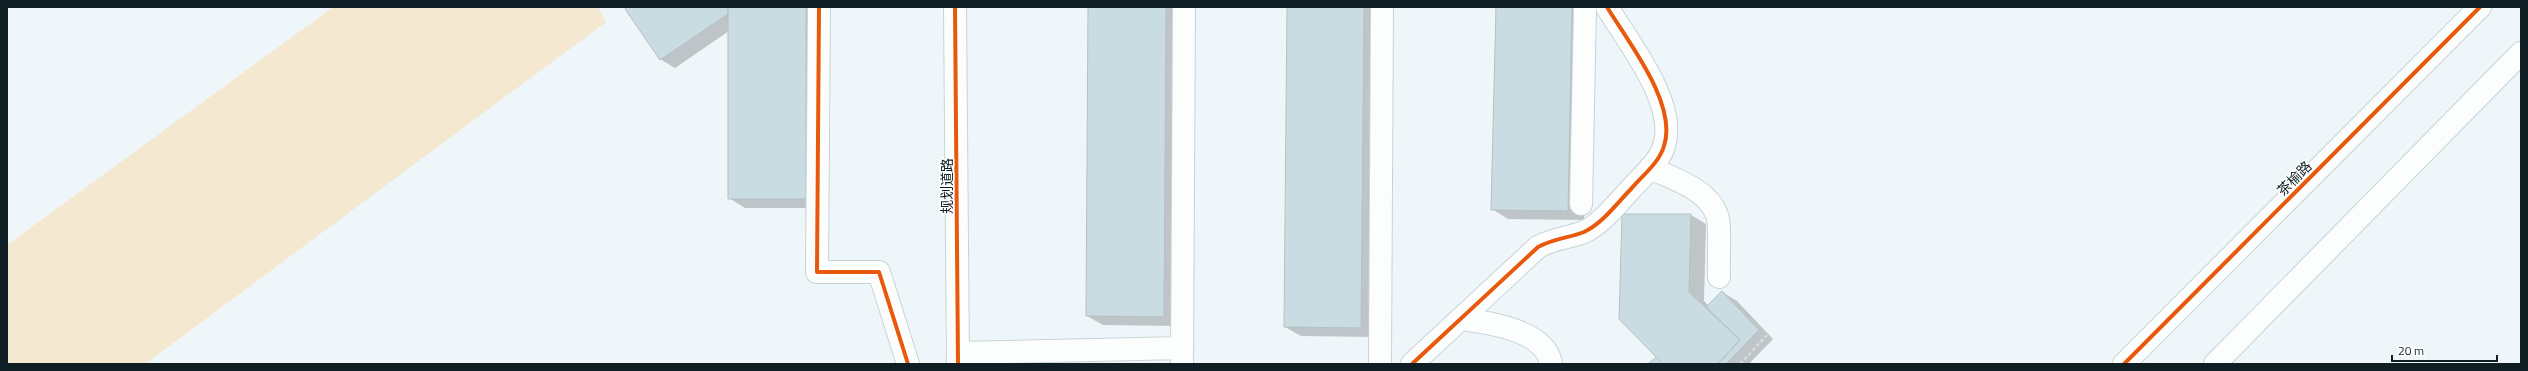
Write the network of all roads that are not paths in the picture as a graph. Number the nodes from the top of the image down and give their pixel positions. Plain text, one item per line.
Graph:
1 (819, 7) edge
2 (955, 7) edge
3 (1184, 7) edge
4 (1382, 7) edge
5 (1586, 7) edge
6 (1607, 7) edge
7 (2480, 7) edge
8 (2521, 53) edge
9 (1650, 168) junction
10 (1581, 204) dead end
11 (1718, 277) dead end
12 (1460, 319) junction
13 (1182, 356) edge
14 (958, 359) edge
15 (908, 364) edge
16 (1380, 364) edge
17 (1412, 364) edge
18 (1551, 364) edge
19 (2124, 364) edge
20 (2215, 364) edge

1 - 15 street
2 - 14 street, 规划道路
3 - 13 street
4 - 16 street
5 - 10 street
6 - 9 street
7 - 19 street, 茶榆路
8 - 20 street
9 - 11 street
9 - 12 street
12 - 17 street
12 - 18 street
13 - 14 street

